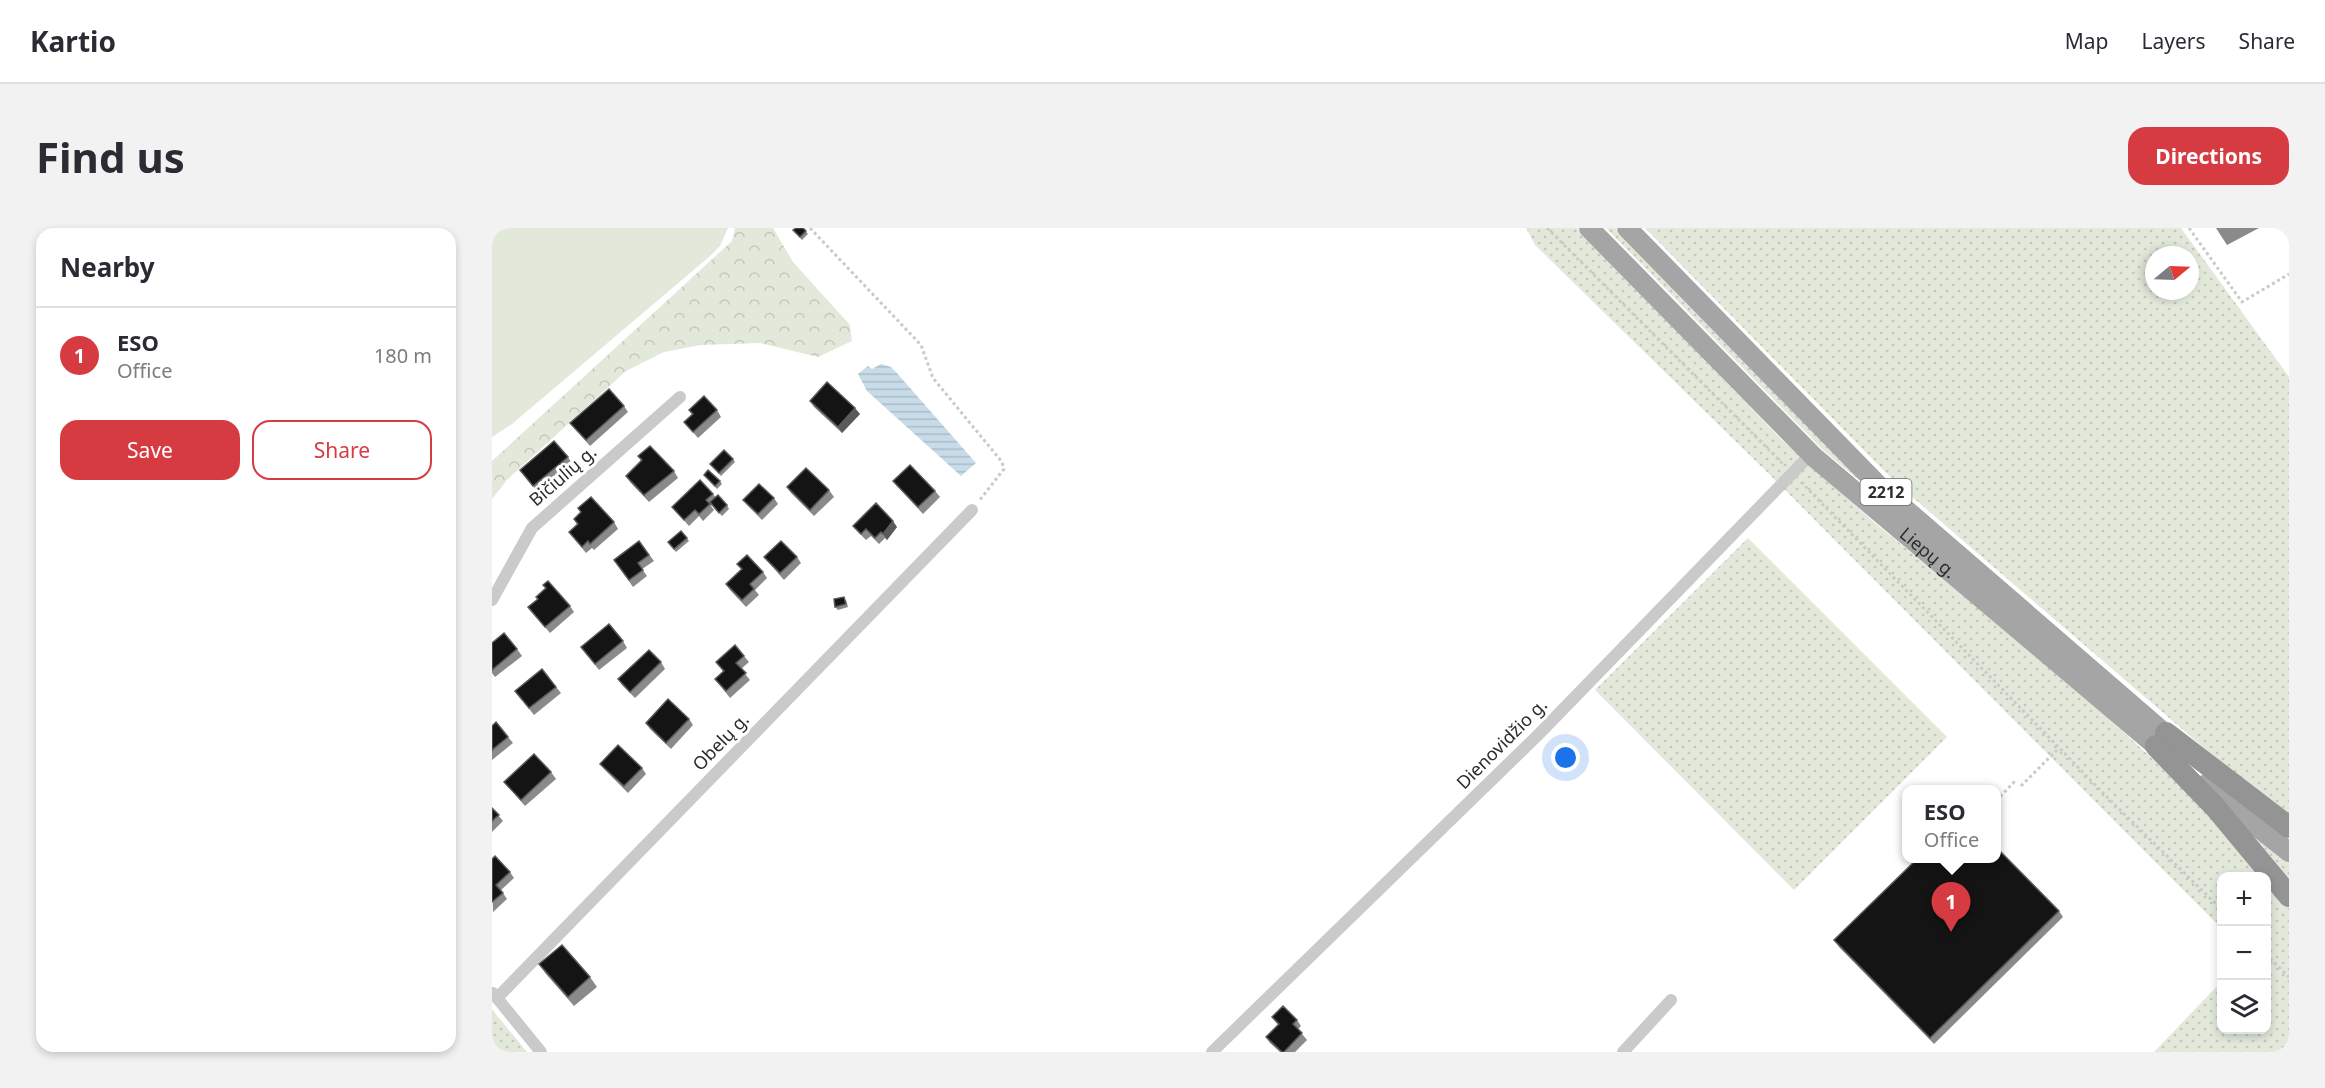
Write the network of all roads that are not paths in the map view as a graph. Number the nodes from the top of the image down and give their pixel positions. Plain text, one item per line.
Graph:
1 (1589, 228) edge
2 (1627, 228) edge
3 (680, 397) dead end
4 (1811, 454) junction
5 (972, 510) road end
6 (492, 600) edge
7 (2161, 740) junction
8 (2289, 827) edge
9 (2289, 846) edge
10 (2289, 852) edge
11 (2289, 896) edge
12 (494, 995) edge
13 (1671, 1000) dead end
14 (541, 1052) edge
15 (1212, 1052) edge
16 (1623, 1052) edge

1 - 4 main road, Liepų g. / 2212
2 - 7 main road, Liepų g. / 2212
3 - 6 street, Bičiulių g.
4 - 7 main road, Liepų g. / 2212
4 - 15 street, Dienovidžio g.
5 - 12 street, Obelų g.
7 - 8 highway
7 - 9 main road, Liepų g. / 2212
7 - 10 main road, Liepų g. / 2212
7 - 11 highway
12 - 14 street
13 - 16 street

